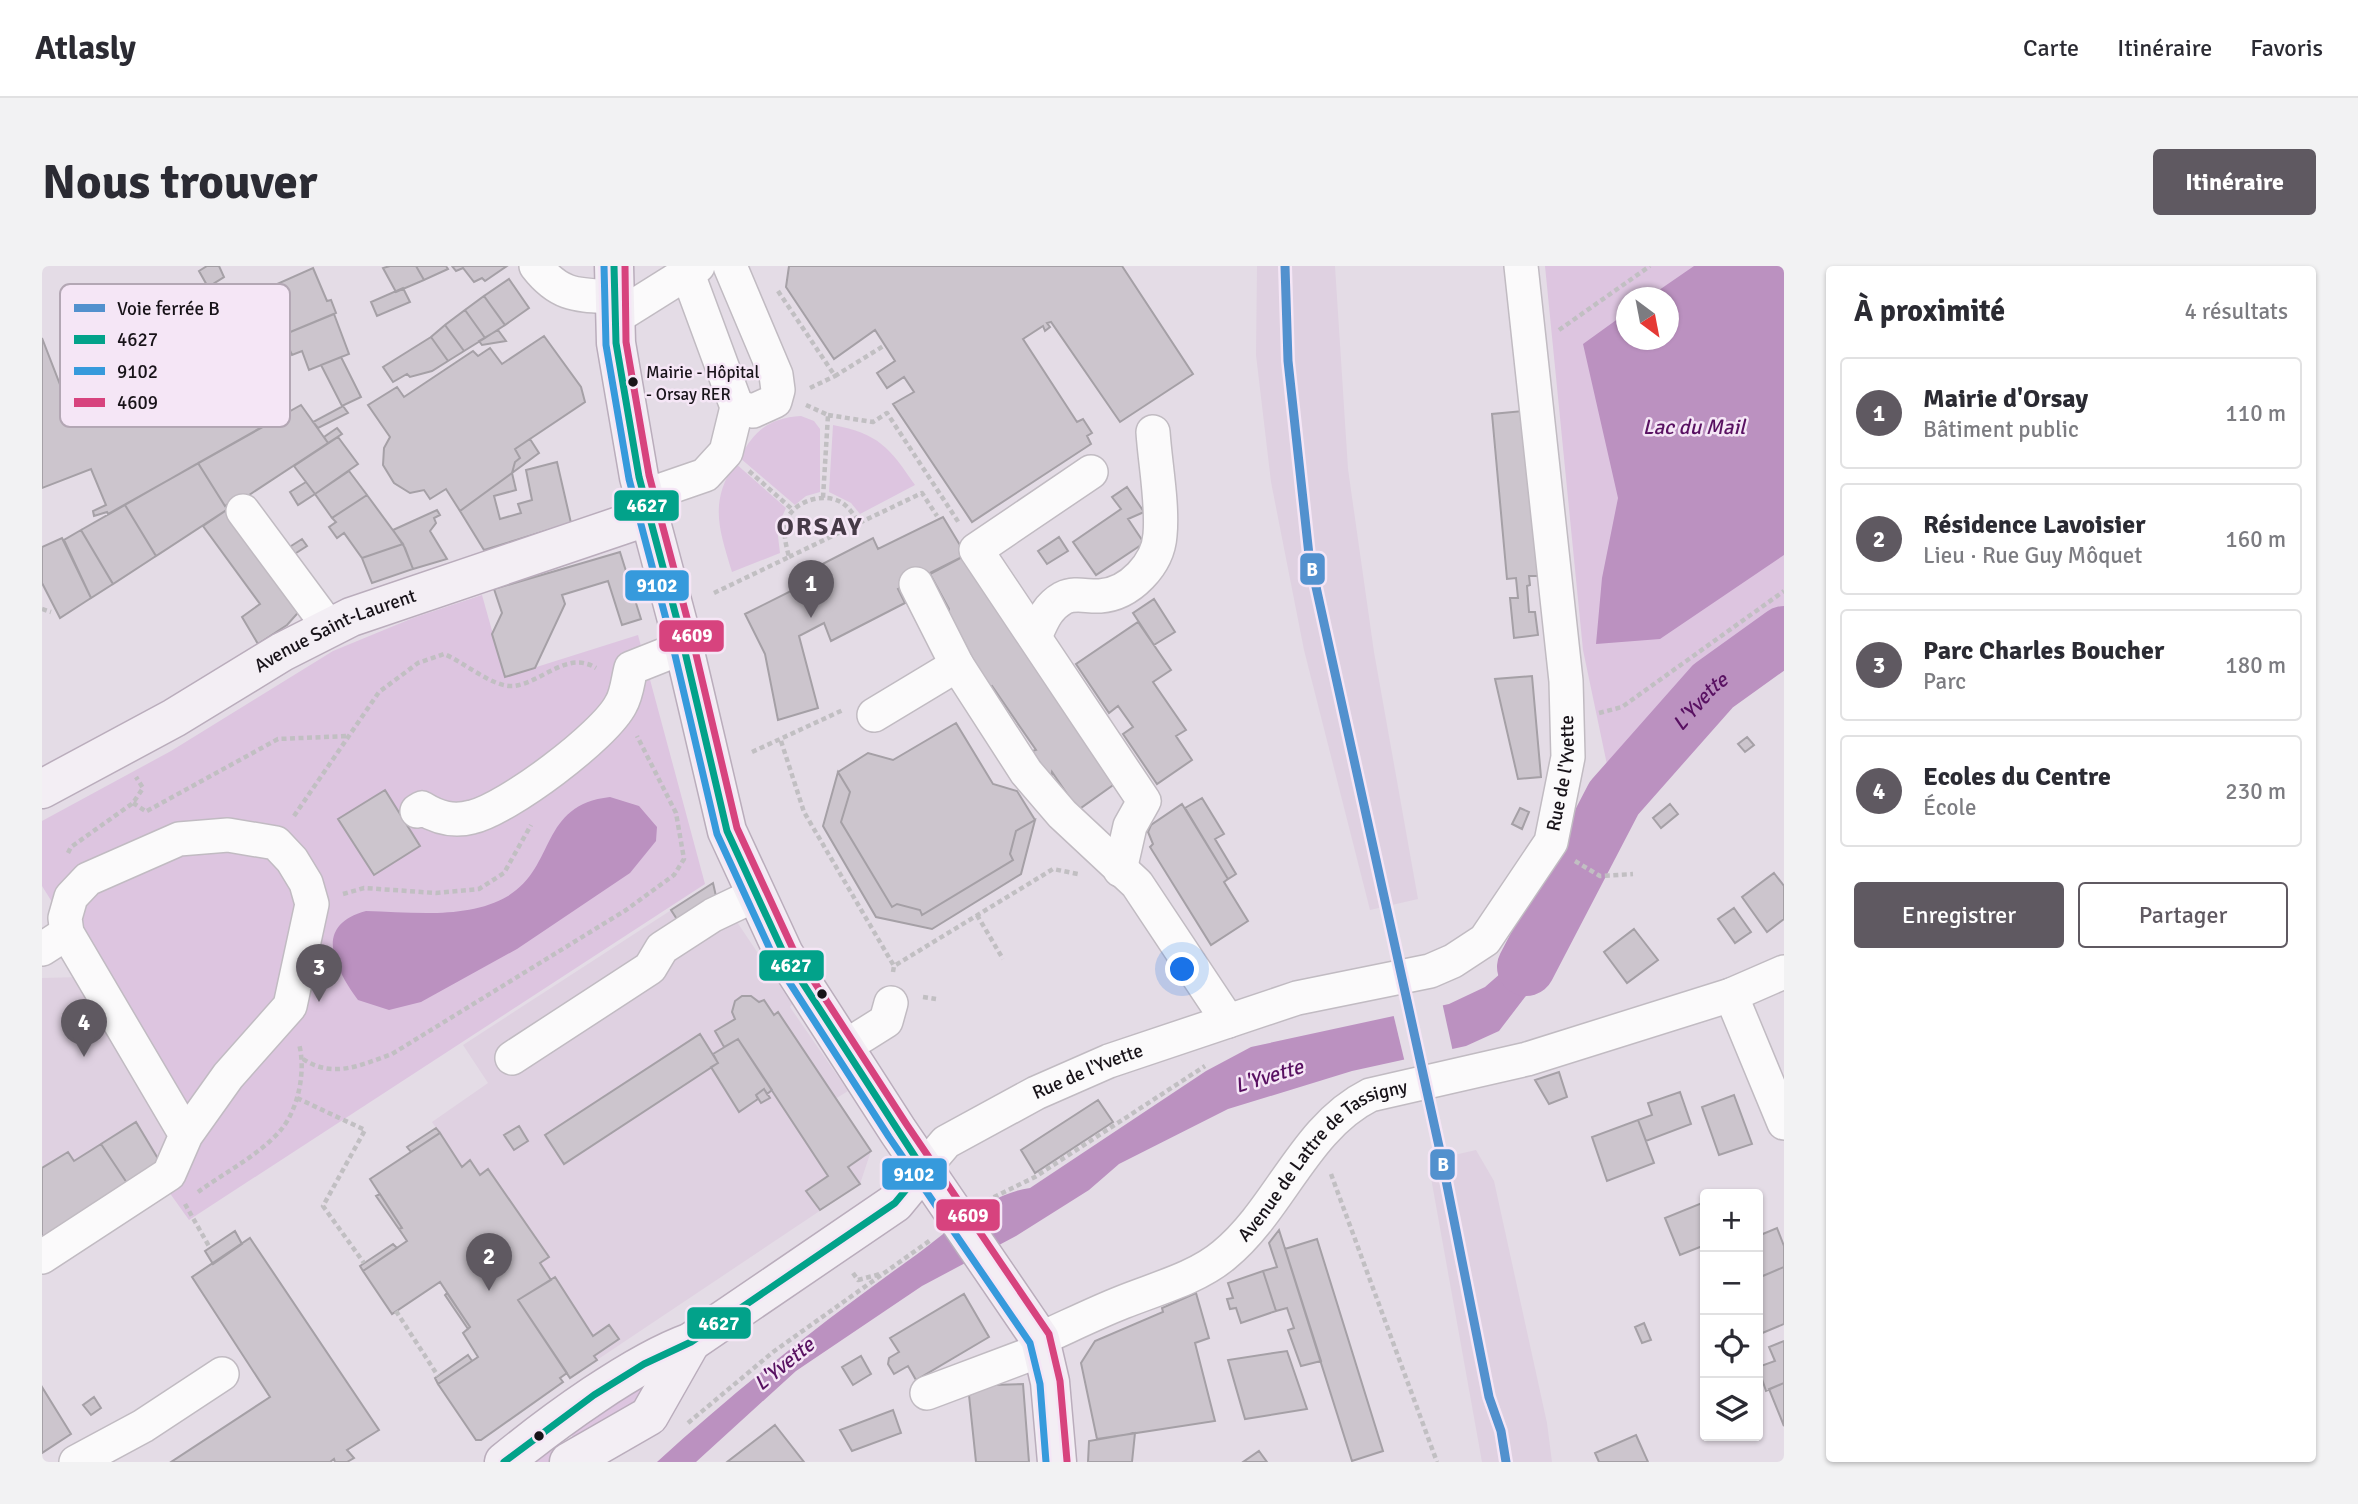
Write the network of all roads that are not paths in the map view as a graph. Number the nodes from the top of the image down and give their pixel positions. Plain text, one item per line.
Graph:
1 (536, 266) edge
2 (730, 266) edge
3 (1521, 266) edge
4 (690, 268) edge
5 (615, 294) edge
6 (737, 407) junction
7 (1153, 432) dead end
8 (1091, 472) dead end
9 (647, 506) junction
10 (243, 511) dead end
11 (916, 584) dead end
12 (329, 627) junction
13 (1035, 637) junction
14 (684, 647) junction
15 (957, 665) junction
16 (874, 716) road end
17 (42, 789) edge
18 (417, 811) dead end
19 (1105, 873) junction
20 (755, 895) junction
21 (54, 941) edge
22 (1784, 972) edge
23 (1731, 995) junction
24 (891, 1003) road end
25 (1228, 1021) junction
26 (843, 1048) junction
27 (512, 1058) dead end
28 (1784, 1123) edge
29 (186, 1135) junction
30 (923, 1169) junction
31 (42, 1257) edge
32 (691, 1342) junction
33 (1042, 1344) junction
34 (222, 1374) dead end
35 (927, 1393) dead end
36 (76, 1462) edge
37 (505, 1462) edge
38 (569, 1462) edge
39 (1057, 1462) edge

1 - 5 street
2 - 6 street
3 - 25 street, Rue de l'Yvette
4 - 5 street
4 - 6 street
5 - 9 main road
6 - 9 street
7 - 13 street
8 - 13 street
9 - 12 main road, Avenue Saint-Laurent
9 - 14 main road
10 - 12 street
11 - 15 street
12 - 17 main road, Avenue Saint-Laurent
13 - 19 street
14 - 18 street
14 - 20 main road
15 - 16 street
15 - 19 street
19 - 25 street
20 - 26 main road
20 - 27 street
21 - 29 street
21 - 29 street
22 - 23 street, Avenue de Lattre de Tassigny
23 - 28 street
23 - 33 street, Avenue de Lattre de Tassigny
24 - 26 street
25 - 30 street, Rue de l'Yvette
26 - 30 main road
29 - 31 street
30 - 32 main road
30 - 33 main road
32 - 37 main road
32 - 38 main road
33 - 35 street, Avenue de Lattre de Tassigny
33 - 39 main road
34 - 36 street

